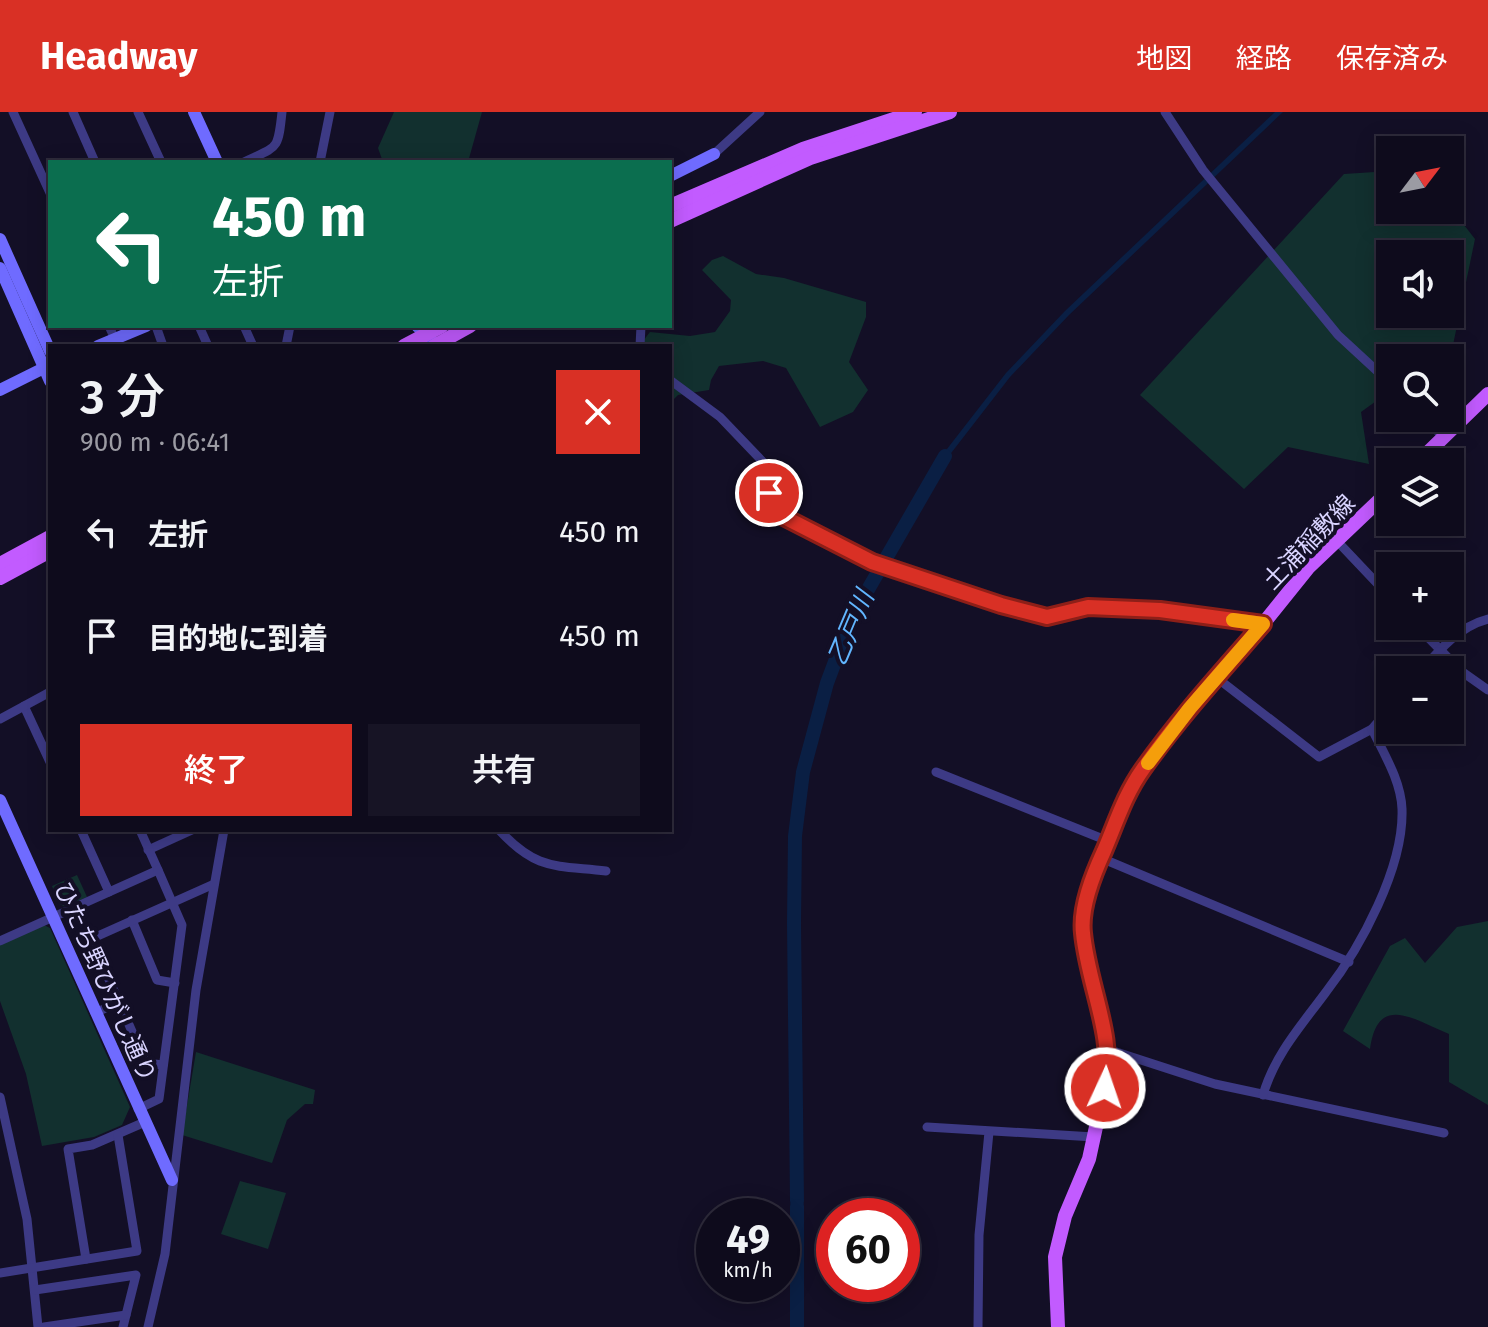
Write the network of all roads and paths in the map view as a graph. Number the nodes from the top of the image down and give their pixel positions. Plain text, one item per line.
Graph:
1 (13, 112) edge
2 (73, 112) edge
3 (138, 112) edge
4 (194, 112) edge
5 (282, 112) edge
6 (330, 112) edge
7 (760, 112) edge
8 (915, 112) edge
9 (950, 112) edge
10 (1165, 112) edge
11 (714, 154) joint
12 (94, 160) edge
13 (160, 160) edge
14 (216, 160) edge
15 (248, 160) edge
16 (320, 160) edge
17 (672, 175) edge
18 (48, 189) edge
19 (672, 205) edge
20 (672, 220) edge
21 (0, 239) edge
22 (0, 268) edge
23 (142, 328) edge
24 (464, 328) edge
25 (430, 339) edge
26 (116, 342) edge
27 (48, 347) edge
28 (47, 366) edge
29 (1376, 370) edge
30 (672, 381) edge
31 (0, 390) edge
32 (1488, 394) edge
33 (1438, 432) edge
34 (1443, 437) junction
35 (1432, 448) edge
36 (1376, 503) edge
37 (48, 538) edge
38 (1337, 541) junction
39 (48, 552) edge
40 (0, 564) edge
41 (0, 578) edge
42 (1376, 582) edge
43 (1488, 619) edge
44 (1263, 624) junction
45 (1430, 640) edge
46 (1439, 650) junction
47 (1434, 656) edge
48 (1217, 678) junction
49 (1488, 690) edge
50 (48, 693) edge
51 (24, 706) junction
52 (0, 719) edge
53 (1376, 724) edge
54 (1372, 729) junction
55 (48, 758) edge
56 (936, 772) dead end
57 (0, 800) edge
58 (82, 832) edge
59 (141, 832) edge
60 (188, 832) edge
61 (224, 832) edge
62 (501, 832) edge
63 (1108, 841) junction
64 (148, 850) junction
65 (1101, 858) junction
66 (158, 870) junction
67 (606, 871) dead end
68 (214, 884) junction
69 (109, 892) junction
70 (172, 903) junction
71 (52, 918) junction
72 (132, 920) junction
73 (1, 939) edge
74 (1349, 962) junction
75 (175, 983) junction
76 (119, 1002) junction
77 (95, 1013) junction
78 (1107, 1049) junction
79 (163, 1065) junction
80 (1263, 1095) junction
81 (0, 1097) edge
82 (138, 1109) junction
83 (2, 1117) edge
84 (145, 1122) junction
85 (927, 1127) dead end
86 (989, 1132) junction
87 (1444, 1133) dead end
88 (118, 1135) junction
89 (1094, 1137) junction
90 (172, 1180) junction
91 (86, 1259) junction
92 (32, 1268) junction
93 (0, 1273) edge
94 (35, 1290) junction
95 (126, 1315) junction
96 (41, 1327) edge
97 (123, 1327) edge
98 (148, 1327) edge
99 (978, 1327) edge
100 (1058, 1327) edge

1 - 18 street
2 - 12 street
3 - 13 street
4 - 14 street
5 - 15 street
6 - 16 street
7 - 11 street
8 - 19 main road
9 - 20 main road
10 - 29 street
11 - 17 street
21 - 27 street
22 - 28 street
23 - 26 street
24 - 25 main road
28 - 31 street
30 - 44 street
32 - 34 main road
33 - 34 street
34 - 35 main road
36 - 38 main road, 土浦稲敷線
37 - 40 main road
38 - 42 street
38 - 44 main road, 土浦稲敷線
39 - 41 main road
43 - 46 street
44 - 48 main road, 土浦稲敷線
45 - 46 street
46 - 47 street
46 - 49 street
48 - 54 street
48 - 63 main road, 土浦稲敷線
50 - 51 street
51 - 52 street
51 - 55 street
53 - 54 street
54 - 74 street
56 - 63 street
57 - 71 street, ひたち野ひがし通り
58 - 69 street
59 - 64 street
60 - 64 street
61 - 68 street
62 - 67 street
63 - 65 main road, 土浦稲敷線
64 - 66 street
65 - 74 street
65 - 78 main road, 土浦稲敷線
66 - 69 street
66 - 70 street
68 - 70 street
68 - 90 street
69 - 71 street
70 - 72 street
70 - 75 street
71 - 73 street
71 - 77 street, ひたち野ひがし通り
72 - 75 street
72 - 76 street
74 - 80 street
75 - 79 street
76 - 77 street
76 - 79 street
77 - 82 street, ひたち野ひがし通り
78 - 80 street
78 - 89 main road, 土浦稲敷線
79 - 82 street
80 - 87 street
81 - 83 street
82 - 84 street, ひたち野ひがし通り
83 - 92 street
84 - 88 street
84 - 90 street, ひたち野ひがし通り
85 - 86 street
86 - 89 street
86 - 99 street
88 - 91 street
88 - 91 street
89 - 100 main road, 土浦稲敷線
90 - 98 street
91 - 92 street
92 - 93 street
92 - 94 street
94 - 95 street
94 - 96 street
95 - 96 street
95 - 97 street

